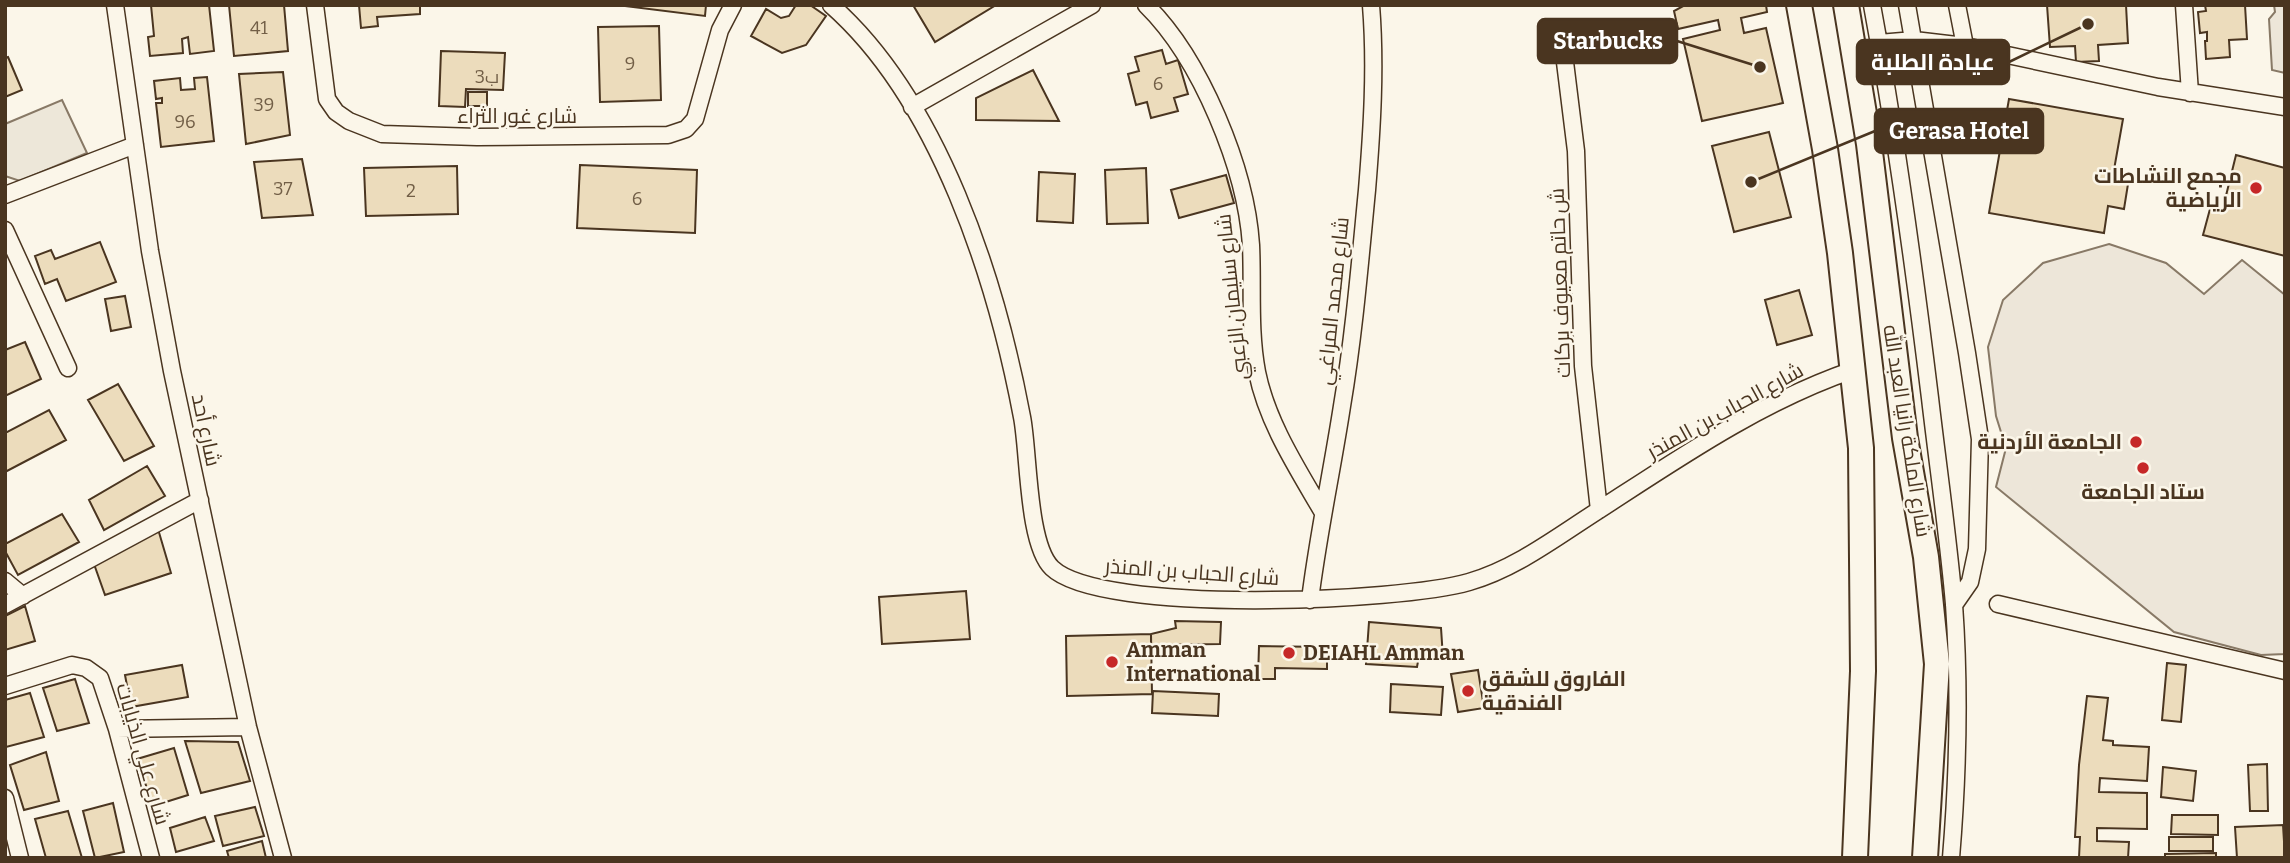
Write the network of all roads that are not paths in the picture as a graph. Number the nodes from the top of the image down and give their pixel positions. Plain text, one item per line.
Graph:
1 (115, 5) edge
2 (315, 5) edge
3 (733, 5) edge
4 (831, 5) edge
5 (1092, 5) edge
6 (1146, 5) edge
7 (1371, 5) edge
8 (1799, 5) edge
9 (1846, 5) edge
10 (1871, 5) edge
11 (1908, 5) edge
12 (1957, 5) edge
13 (2184, 5) edge
14 (1914, 40) junction
15 (1879, 43) junction
16 (1965, 46) junction
17 (1564, 54) dead end
18 (2190, 93) junction
19 (912, 107) junction
20 (2285, 107) edge
21 (135, 145) junction
22 (5, 195) edge
23 (5, 230) edge
24 (68, 368) dead end
25 (1853, 370) junction
26 (200, 500) junction
27 (1599, 510) junction
28 (1322, 511) junction
29 (5, 581) edge
30 (23, 596) junction
31 (1310, 600) junction
32 (1998, 604) dead end
33 (5, 605) edge
34 (1954, 605) junction
35 (2285, 671) edge
36 (5, 686) edge
37 (248, 727) junction
38 (117, 729) junction
39 (5, 798) edge
40 (20, 858) edge
41 (150, 858) edge
42 (283, 858) edge
43 (1855, 858) edge
44 (1925, 858) edge
45 (1951, 858) edge

1 - 21 street, شارع أحد
2 - 3 street, شارع غور الثراء
4 - 19 street, شارع الحباب بن المنذر
5 - 19 street
6 - 28 street, شارع سليمان الزعبي
7 - 28 street, شارع محمد المراغي
8 - 25 main road, شارع الملكة رانيا العبد الله
9 - 44 main road, شارع الملكة رانيا العبد الله
10 - 15 street
11 - 14 street
12 - 16 street
13 - 18 street
14 - 15 street
14 - 16 street
14 - 34 street
15 - 34 street
16 - 18 street
17 - 27 street, ش حاتم معيوف بركات
18 - 20 street
19 - 31 street, شارع الحباب بن المنذر
21 - 22 street
21 - 26 street, شارع أحد
23 - 24 street
25 - 27 street, شارع الحباب بن المنذر
25 - 43 main road, شارع الملكة رانيا العبد الله
26 - 30 street
26 - 37 street, شارع أحد
27 - 31 street, شارع الحباب بن المنذر
28 - 31 street, شارع محمد المراغي
29 - 30 street
30 - 33 street
32 - 35 street
34 - 45 street
36 - 38 street, شارع علي الذيابات
37 - 38 street
37 - 42 street, شارع أحد
38 - 41 street, شارع علي الذيابات
39 - 40 street

